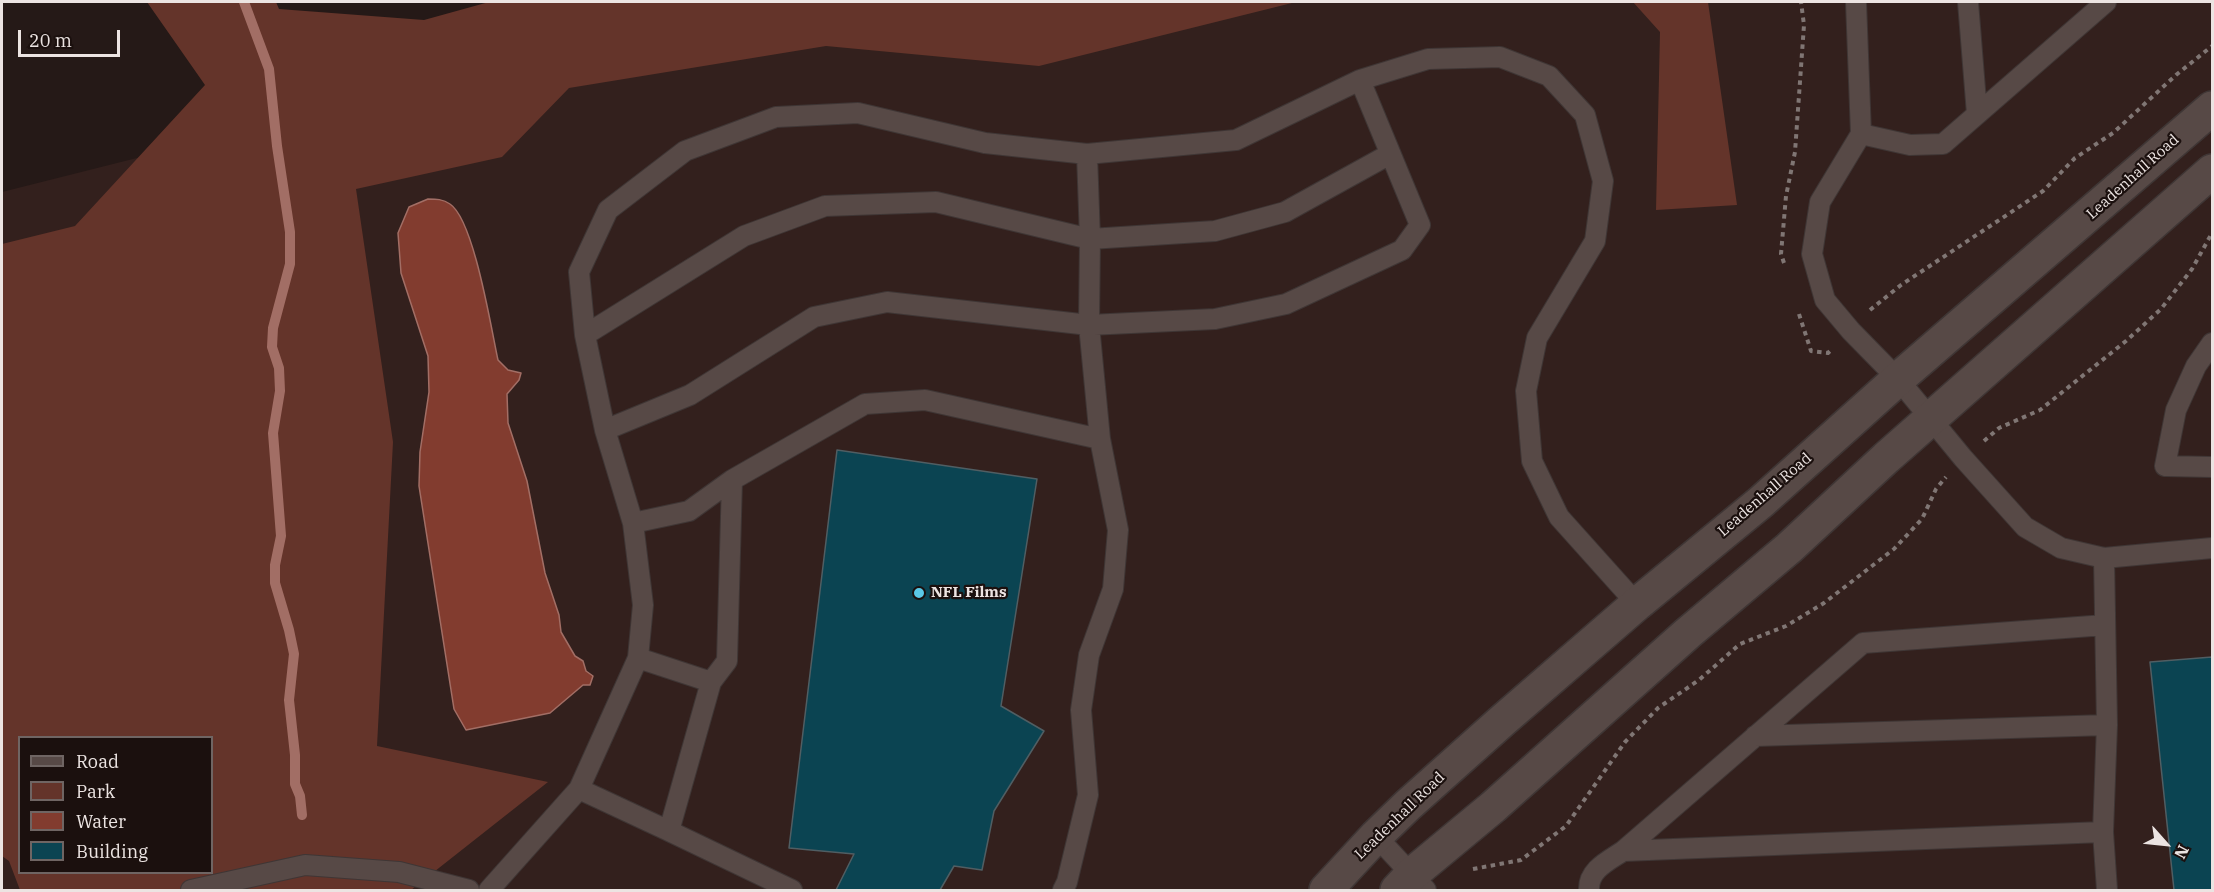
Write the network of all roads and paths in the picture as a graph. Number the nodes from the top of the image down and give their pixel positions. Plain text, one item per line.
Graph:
1 (1801, 2) edge
2 (1856, 2) edge
3 (1968, 2) edge
4 (2078, 2) edge
5 (2106, 2) edge
6 (2080, 24) junction
7 (2212, 46) edge
8 (1360, 80) junction
9 (2212, 108) edge
10 (1977, 114) junction
11 (1862, 134) junction
12 (1087, 154) junction
13 (1390, 154) junction
14 (2212, 171) edge
15 (2212, 233) edge
16 (1090, 239) junction
17 (1784, 265) dead end
18 (1797, 308) dead end
19 (1089, 325) junction
20 (1851, 331) junction
21 (585, 335) junction
22 (2212, 343) edge
23 (1898, 379) junction
24 (1931, 420) junction
25 (605, 430) junction
26 (1100, 439) junction
27 (1963, 458) junction
28 (2212, 467) edge
29 (732, 480) junction
30 (633, 523) junction
31 (2212, 548) edge
32 (2104, 558) junction
33 (1637, 604) junction
34 (2105, 625) junction
35 (638, 658) junction
36 (711, 682) junction
37 (2107, 725) junction
38 (1755, 736) junction
39 (579, 789) junction
40 (669, 831) junction
41 (2103, 832) junction
42 (1376, 836) junction
43 (1623, 851) junction
44 (1472, 869) dead end
45 (1411, 885) edge
46 (191, 891) edge
47 (469, 891) edge
48 (489, 891) edge
49 (792, 891) edge
50 (1063, 891) edge
51 (1326, 891) edge
52 (1589, 891) edge
53 (2107, 891) edge

1 - 17 path
2 - 11 lane
3 - 10 lane
4 - 6 lane
5 - 6 lane
6 - 10 lane
7 - 20 path
8 - 12 lane
8 - 13 lane
8 - 33 lane
9 - 23 street, Leadenhall Road
10 - 11 lane
11 - 20 lane
12 - 16 lane
12 - 21 lane
13 - 16 lane
13 - 19 lane
14 - 24 street
15 - 27 path
16 - 19 lane
16 - 21 lane
18 - 20 path
19 - 25 lane
19 - 26 lane
20 - 23 lane
21 - 25 lane
22 - 28 lane
23 - 24 lane
23 - 33 street, Leadenhall Road
24 - 27 lane
24 - 45 street
25 - 30 lane
26 - 29 lane
26 - 50 lane
27 - 32 lane
27 - 44 path
29 - 30 lane
29 - 36 lane
30 - 35 lane
31 - 32 lane
32 - 34 lane
33 - 42 street, Leadenhall Road
34 - 37 lane
34 - 38 lane
35 - 36 lane
35 - 39 lane
36 - 40 lane
37 - 38 lane
37 - 41 lane
38 - 43 lane
39 - 40 lane
39 - 48 lane
40 - 49 lane
41 - 43 lane
41 - 53 lane
42 - 45 lane
42 - 51 street, Leadenhall Road
43 - 52 lane
46 - 47 lane

